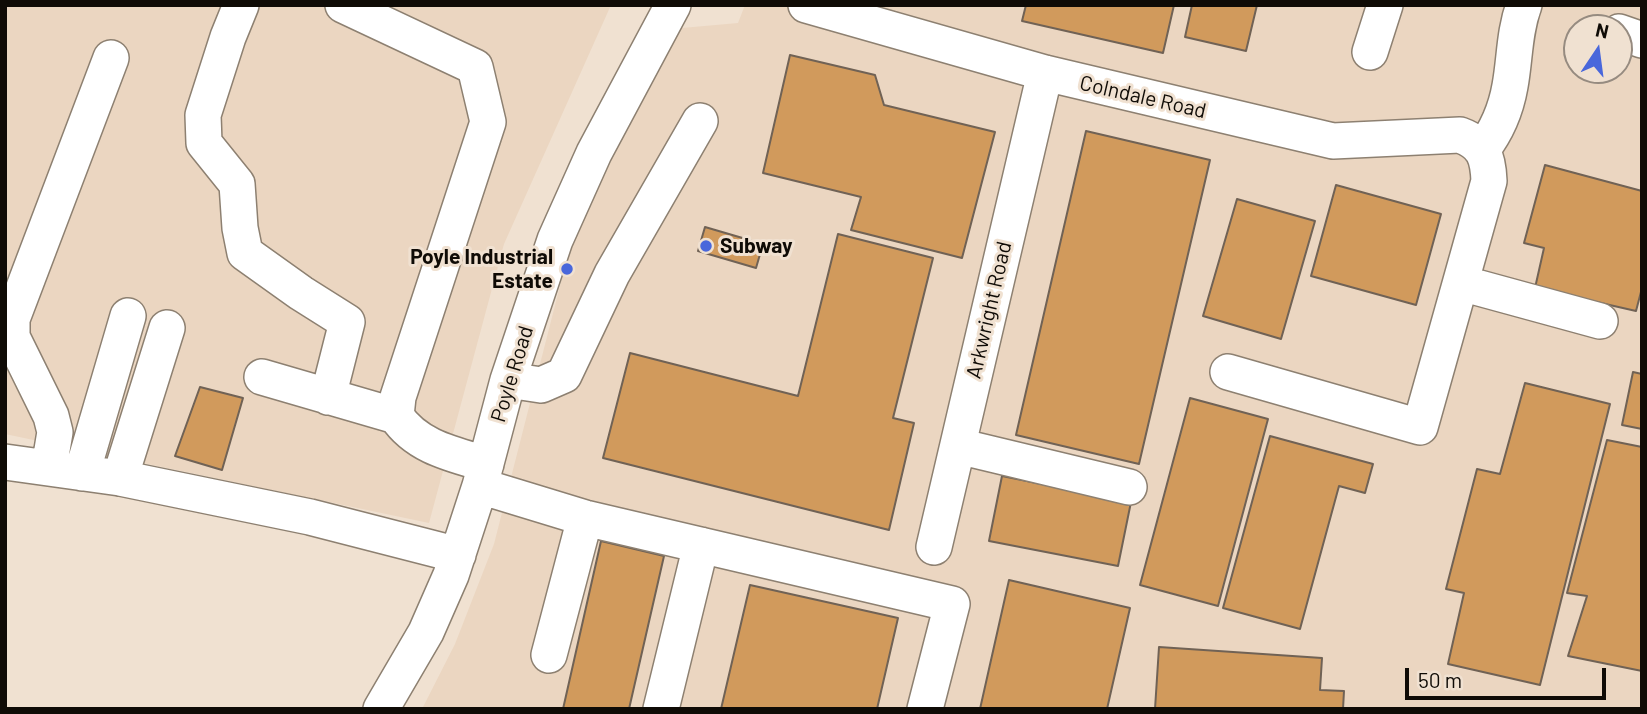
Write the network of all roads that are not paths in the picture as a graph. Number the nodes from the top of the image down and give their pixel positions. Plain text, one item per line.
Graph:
1 (241, 5) edge
2 (343, 5) edge
3 (673, 5) edge
4 (806, 5) edge
5 (1385, 5) edge
6 (1524, 5) edge
7 (1370, 52) dead end
8 (111, 58) dead end
9 (1045, 74) junction
10 (700, 121) dead end
11 (1482, 150) junction
12 (1461, 283) junction
13 (128, 316) dead end
14 (1600, 321) dead end
15 (167, 328) dead end
16 (1228, 372) dead end
17 (262, 377) dead end
18 (509, 380) junction
19 (328, 397) junction
20 (396, 416) junction
21 (958, 446) junction
22 (5, 462) edge
23 (66, 470) junction
24 (483, 475) junction
25 (120, 478) junction
26 (1129, 487) dead end
27 (585, 517) junction
28 (701, 545) junction
29 (934, 547) dead end
30 (458, 555) junction
31 (549, 655) dead end
32 (381, 709) edge
33 (661, 709) edge
34 (925, 709) edge

1 - 19 street
2 - 20 street
3 - 18 street, Poyle Road
4 - 9 street, Colndale Road
5 - 7 street
6 - 11 street
8 - 23 street
9 - 11 street, Colndale Road
9 - 21 street, Arkwright Road
10 - 18 street
11 - 12 street
12 - 14 street
12 - 16 street
13 - 23 street
15 - 25 street
17 - 19 street
18 - 24 street, Poyle Road
19 - 20 street
20 - 24 street
21 - 26 street
21 - 29 street, Arkwright Road
22 - 23 street
23 - 25 street
24 - 27 street
24 - 30 street, Poyle Road
25 - 30 street
27 - 28 street
27 - 31 street
28 - 33 street
28 - 34 street
30 - 32 street, Poyle Road

